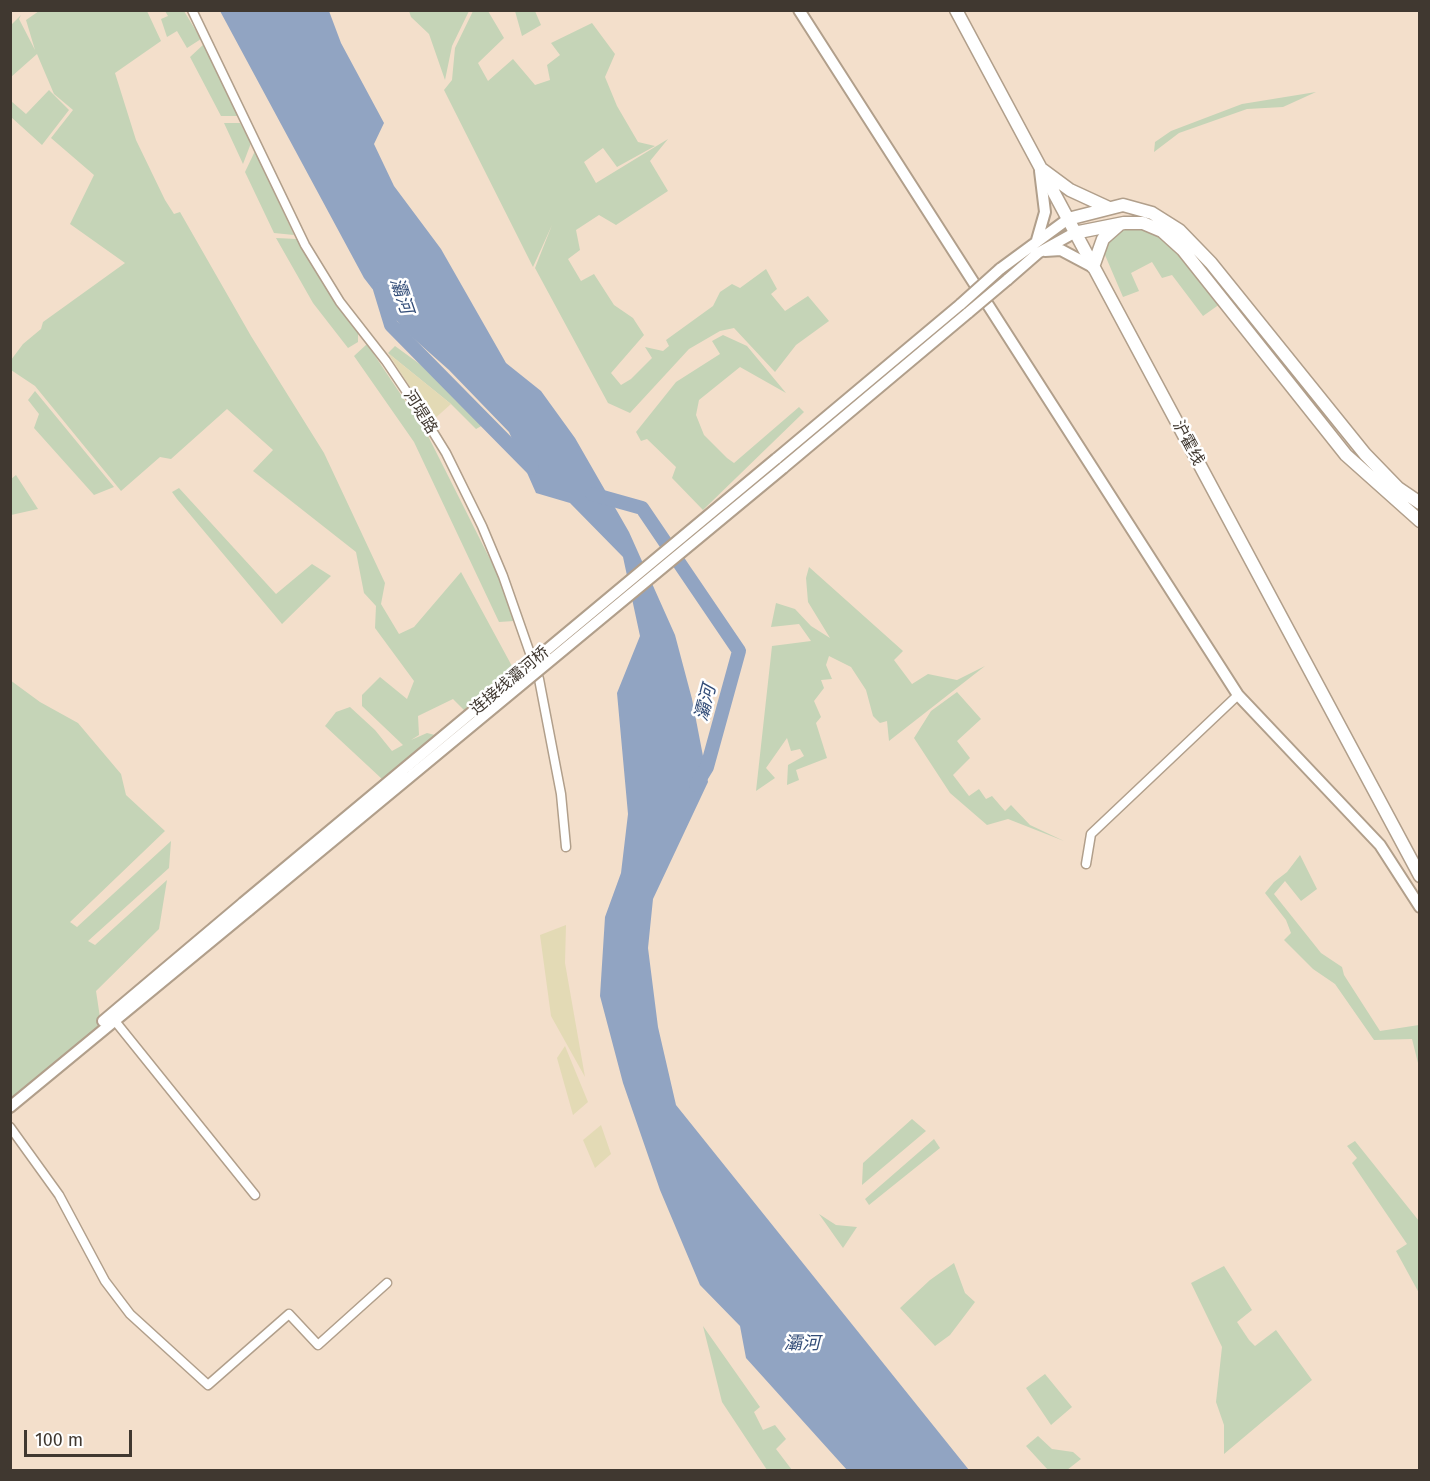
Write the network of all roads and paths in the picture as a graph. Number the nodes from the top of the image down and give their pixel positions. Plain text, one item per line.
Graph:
1 (192, 10) edge
2 (799, 10) edge
3 (956, 10) edge
4 (1040, 167) junction
5 (1109, 208) junction
6 (1068, 219) junction
7 (1122, 223) junction
8 (1074, 233) junction
9 (1039, 246) junction
10 (1092, 267) junction
11 (965, 308) junction
12 (1419, 503) edge
13 (1419, 521) edge
14 (1238, 695) junction
15 (566, 847) dead end
16 (1086, 864) dead end
17 (1419, 876) edge
18 (246, 906) junction
19 (1419, 908) edge
20 (115, 1021) junction
21 (10, 1099) edge
22 (10, 1107) edge
23 (10, 1127) edge
24 (255, 1195) dead end
25 (387, 1283) dead end

1 - 15 street, 河堤路
2 - 14 main road
3 - 4 highway, 沪霍线
4 - 5 highway
4 - 6 highway, 沪霍线
4 - 9 main road
5 - 6 highway
5 - 12 highway
6 - 8 highway, 沪霍线
6 - 9 main road
7 - 8 highway
7 - 10 highway
7 - 13 highway
8 - 9 main road
8 - 10 highway, 沪霍线
9 - 10 main road
9 - 11 main road, bridge
9 - 11 main road, bridge
10 - 17 highway, 沪霍线
11 - 18 main road, 连接线灞河桥, bridge
14 - 16 street
14 - 19 main road
18 - 20 main road
18 - 21 main road
20 - 22 main road
20 - 24 street
23 - 25 street

